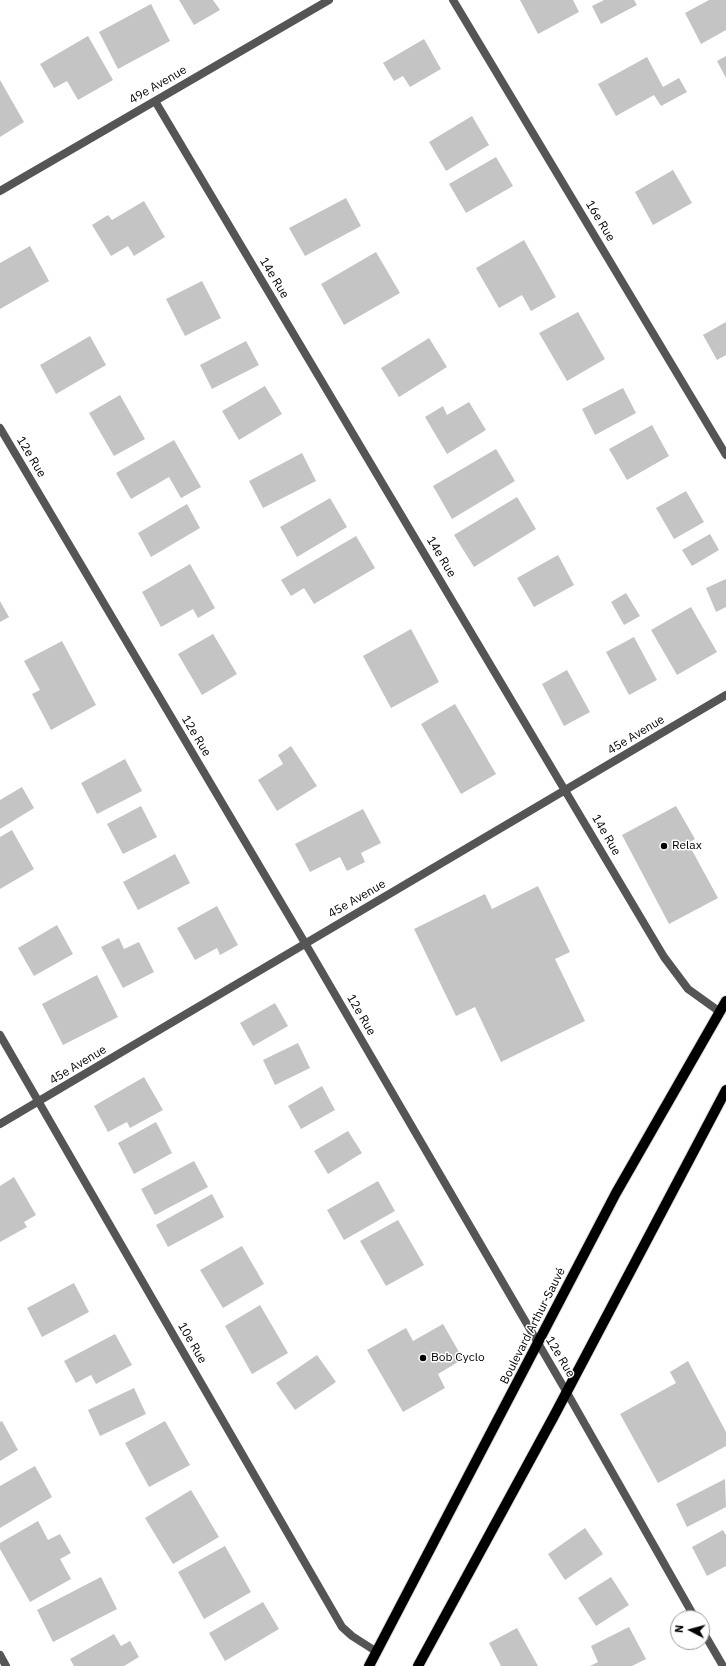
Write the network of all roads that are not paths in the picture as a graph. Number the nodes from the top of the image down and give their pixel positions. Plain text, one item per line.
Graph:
1 (329, 0) edge
2 (453, 0) edge
3 (155, 101) junction
4 (0, 191) edge
5 (0, 428) edge
6 (726, 455) edge
7 (726, 695) edge
8 (566, 791) junction
9 (305, 943) junction
10 (726, 1002) edge
11 (720, 1012) junction
12 (0, 1034) edge
13 (726, 1090) edge
14 (39, 1102) junction
15 (0, 1124) edge
16 (538, 1344) junction
17 (566, 1391) junction
18 (690, 1610) edge
19 (710, 1644) edge
20 (377, 1652) junction
21 (0, 1655) edge
22 (6, 1666) edge
23 (369, 1666) edge
24 (418, 1666) edge
25 (723, 1666) edge

1 - 3 street, 49e Avenue
2 - 6 street, 16e Rue
3 - 4 street, 49e Avenue
3 - 8 street, 14e Rue
5 - 9 street, 12e Rue
7 - 8 street, 45e Avenue
8 - 9 street, 45e Avenue
8 - 11 street, 14e Rue
9 - 14 street, 45e Avenue
9 - 16 street, 12e Rue
10 - 11 main road, Boulevard Arthur-Sauvé
11 - 16 main road, Boulevard Arthur-Sauvé
12 - 14 street, 10e Rue
13 - 17 main road
14 - 15 street, 45e Avenue
14 - 20 street, 10e Rue
16 - 17 street, 12e Rue
16 - 20 main road, Boulevard Arthur-Sauvé
17 - 18 street, 12e Rue
17 - 24 main road
19 - 25 street
20 - 23 main road, Boulevard Arthur-Sauvé
21 - 22 street

